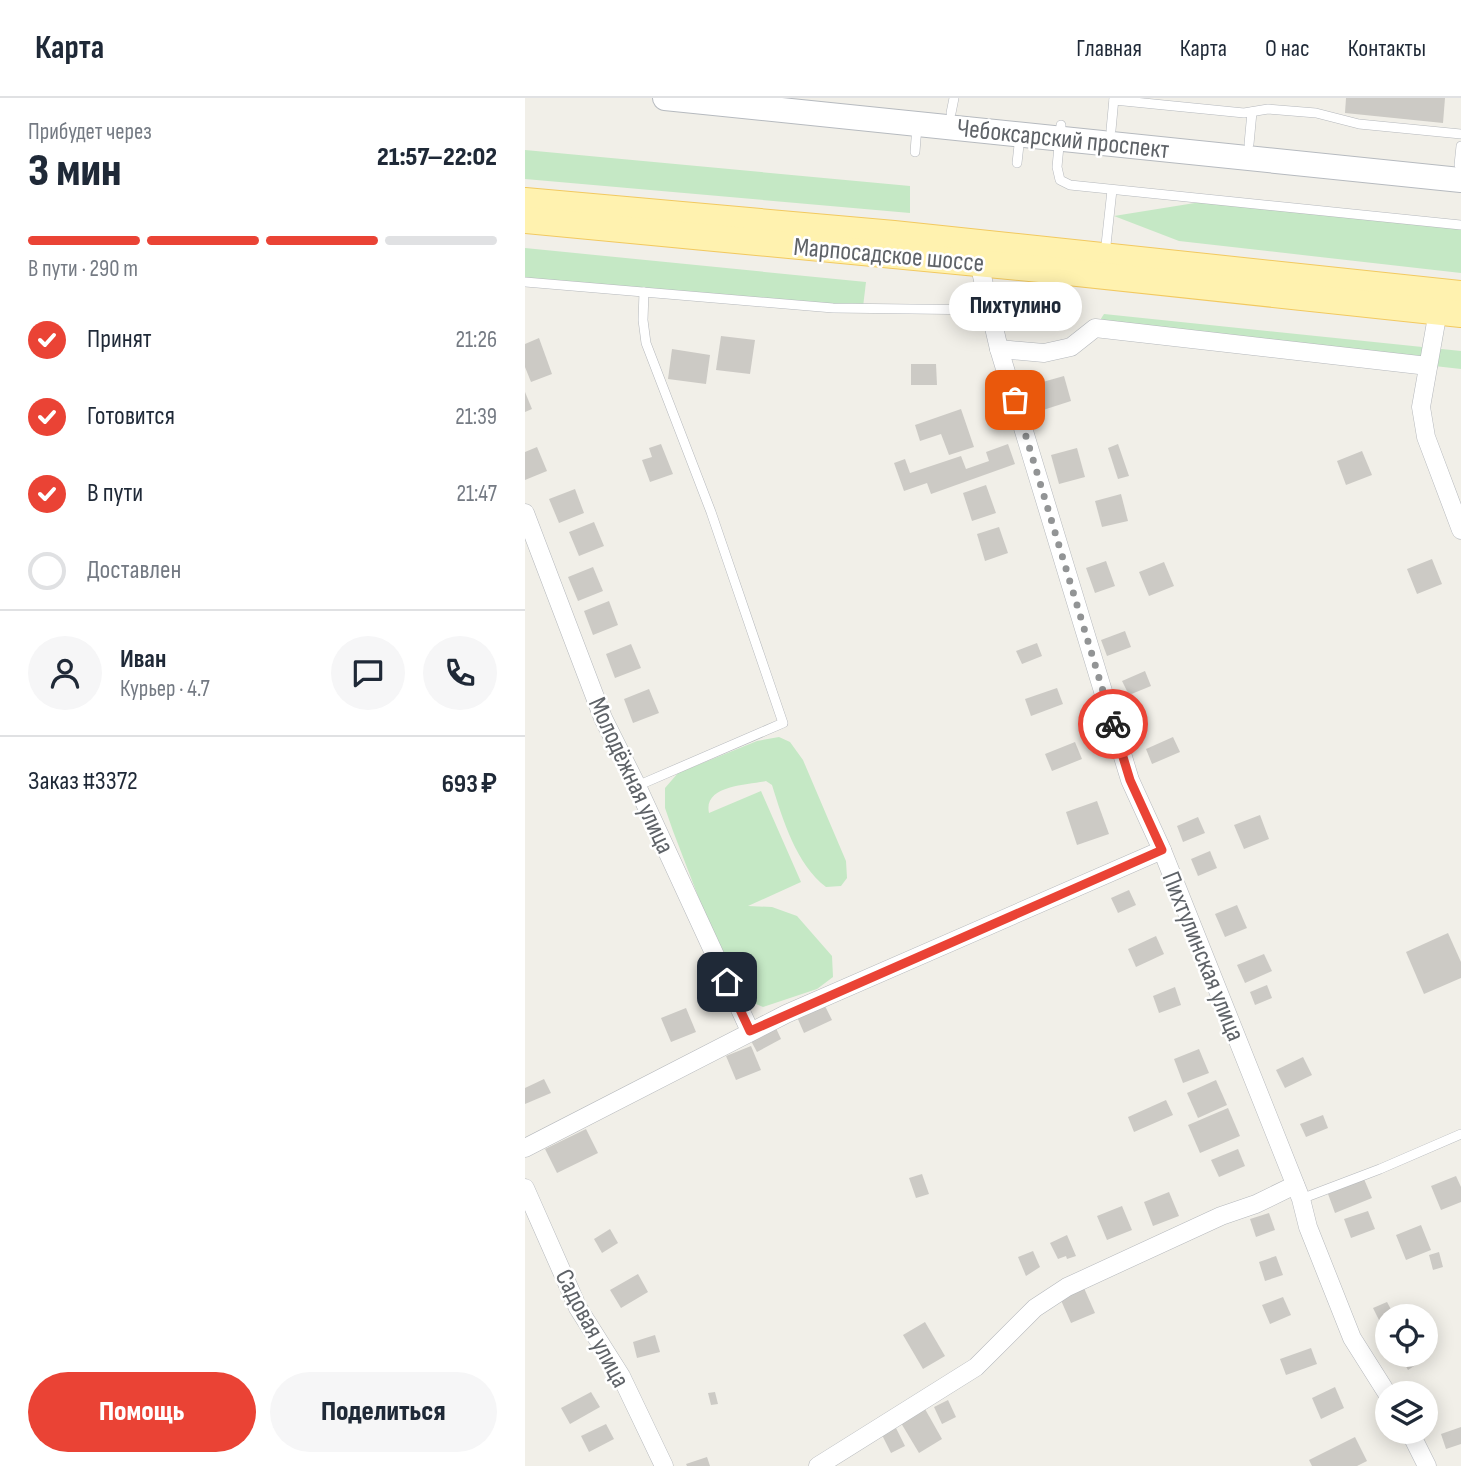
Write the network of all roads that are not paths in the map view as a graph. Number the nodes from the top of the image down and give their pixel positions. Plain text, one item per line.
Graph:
1 (665, 98) edge
2 (804, 98) edge
3 (1114, 99) edge
4 (1252, 112) junction
5 (951, 113) edge
6 (918, 117) junction
7 (1111, 130) junction
8 (1060, 131) junction
9 (1020, 134) junction
10 (1461, 134) edge
11 (1249, 144) junction
12 (915, 152) dead end
13 (1017, 163) dead end
14 (1461, 164) edge
15 (1112, 190) junction
16 (525, 201) edge
17 (525, 220) edge
18 (1461, 225) edge
19 (1105, 256) junction
20 (979, 263) junction
21 (525, 282) edge
22 (644, 292) junction
23 (1461, 294) edge
24 (989, 310) junction
25 (1450, 312) edge
26 (999, 349) junction
27 (1428, 366) junction
28 (525, 513) edge
29 (1461, 530) edge
30 (637, 786) junction
31 (1162, 850) junction
32 (750, 1031) junction
33 (1461, 1134) edge
34 (525, 1148) edge
35 (525, 1188) edge
36 (1298, 1192) junction
37 (1379, 1381) edge
38 (1417, 1444) edge
39 (664, 1466) edge
40 (818, 1466) edge
41 (1427, 1466) edge

1 - 6 street, Чебоксарский проспект
2 - 6 street, Чебоксарский проспект
3 - 4 lane
3 - 7 lane
4 - 10 lane
4 - 11 lane
5 - 6 street, Чебоксарский проспект
5 - 8 street, Чебоксарский проспект
5 - 9 street, Чебоксарский проспект
6 - 12 lane
7 - 8 street, Чебоксарский проспект
7 - 11 street, Чебоксарский проспект
8 - 9 street, Чебоксарский проспект
8 - 14 street, Чебоксарский проспект
8 - 15 lane
9 - 13 lane
11 - 14 street, Чебоксарский проспект
15 - 18 lane
15 - 19 lane
16 - 19 main road, Марпосадское шоссе
17 - 20 main road, Марпосадское шоссе
19 - 23 main road, Марпосадское шоссе
20 - 24 street, Пихтулинская улица
20 - 25 main road, Марпосадское шоссе
21 - 22 lane
22 - 24 lane
22 - 30 lane
24 - 26 street, Пихтулинская улица
25 - 27 street
26 - 27 street
26 - 31 street, Пихтулинская улица
27 - 29 street
28 - 30 street, Молодёжная улица
30 - 32 street, Молодёжная улица
31 - 32 street
31 - 36 street, Пихтулинская улица
32 - 34 street
33 - 36 lane
35 - 39 street, Садовая улица
36 - 37 street, Пихтулинская улица
36 - 40 street
38 - 41 street

